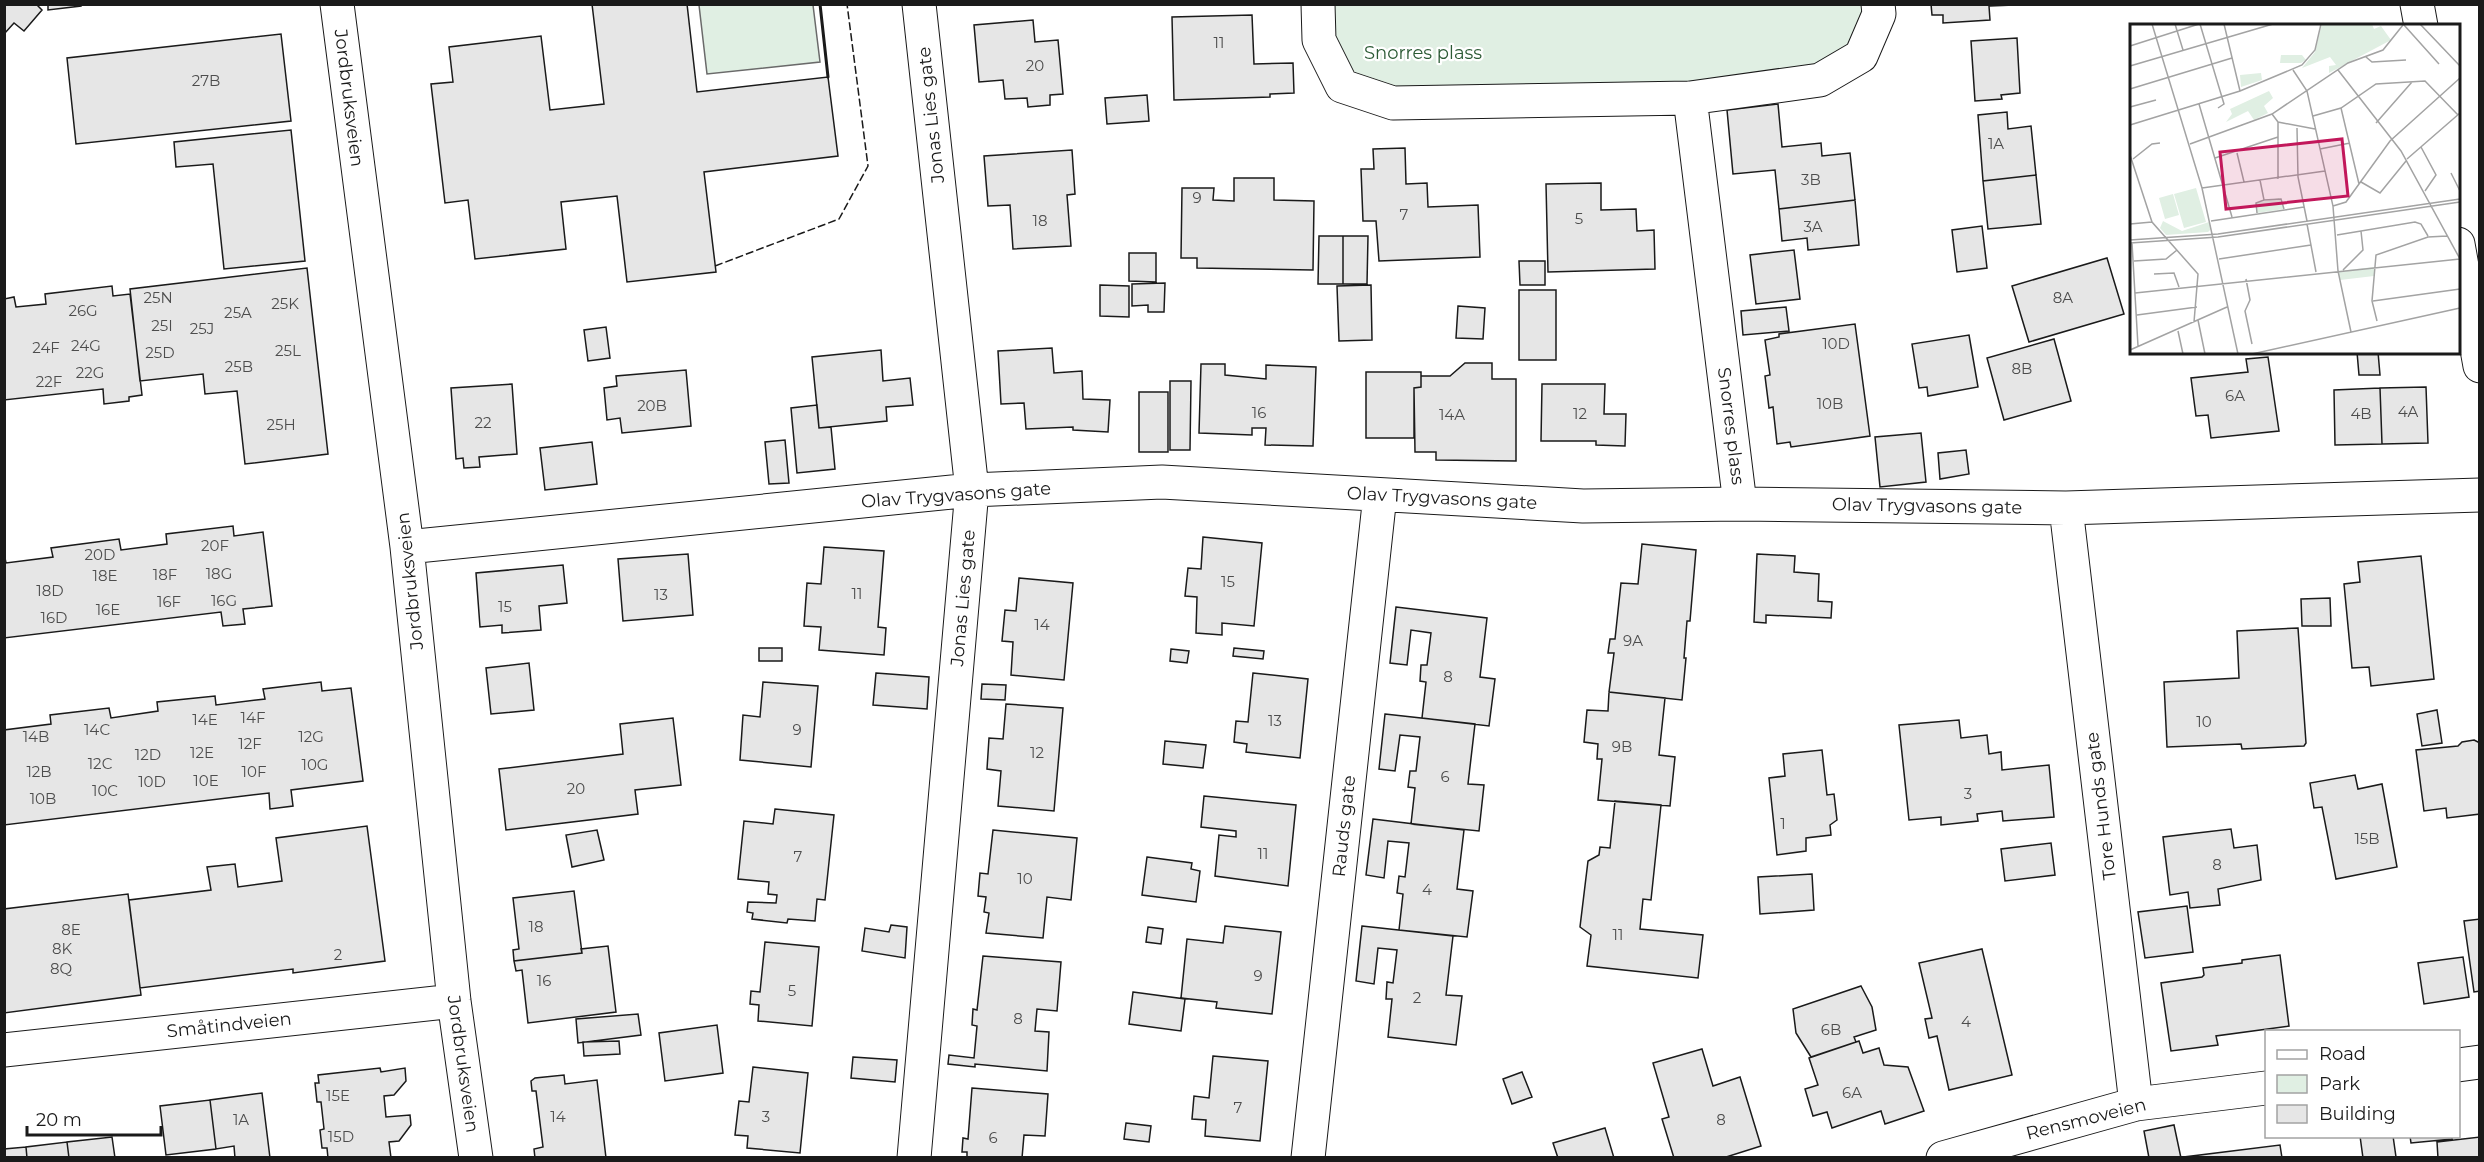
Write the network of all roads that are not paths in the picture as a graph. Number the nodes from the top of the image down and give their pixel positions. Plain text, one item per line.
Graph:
1 (337, 4) edge
2 (920, 4) edge
3 (1318, 4) edge
4 (1878, 4) edge
5 (2417, 4) edge
6 (2421, 24) edge
7 (1690, 98) junction
8 (2460, 255) edge
9 (2480, 366) edge
10 (972, 490) junction
11 (1380, 495) junction
12 (2480, 495) edge
13 (1740, 504) junction
14 (2066, 508) junction
15 (407, 547) junction
16 (454, 1001) junction
17 (4, 1050) edge
18 (2480, 1062) edge
19 (2460, 1065) edge
20 (2265, 1088) edge
21 (2136, 1104) junction
22 (476, 1158) edge
23 (914, 1158) edge
24 (1308, 1158) edge
25 (1943, 1158) edge

1 - 15 street, Jordbruksveien
2 - 10 street, Jonas Lies gate
3 - 7 street
4 - 7 street
5 - 6 street
7 - 13 street, Snorres plass
8 - 9 street
10 - 11 street, Olav Trygvasons gate
10 - 15 street, Olav Trygvasons gate
10 - 23 street, Jonas Lies gate
11 - 13 street, Olav Trygvasons gate
11 - 24 street, Rauds gate
12 - 14 street, Olav Trygvasons gate
13 - 14 street, Olav Trygvasons gate
14 - 21 street, Tore Hunds gate
15 - 16 street, Jordbruksveien
16 - 17 street, Småtindveien
16 - 22 street, Jordbruksveien
18 - 19 street
20 - 21 street, Rensmoveien
21 - 25 street, Rensmoveien

